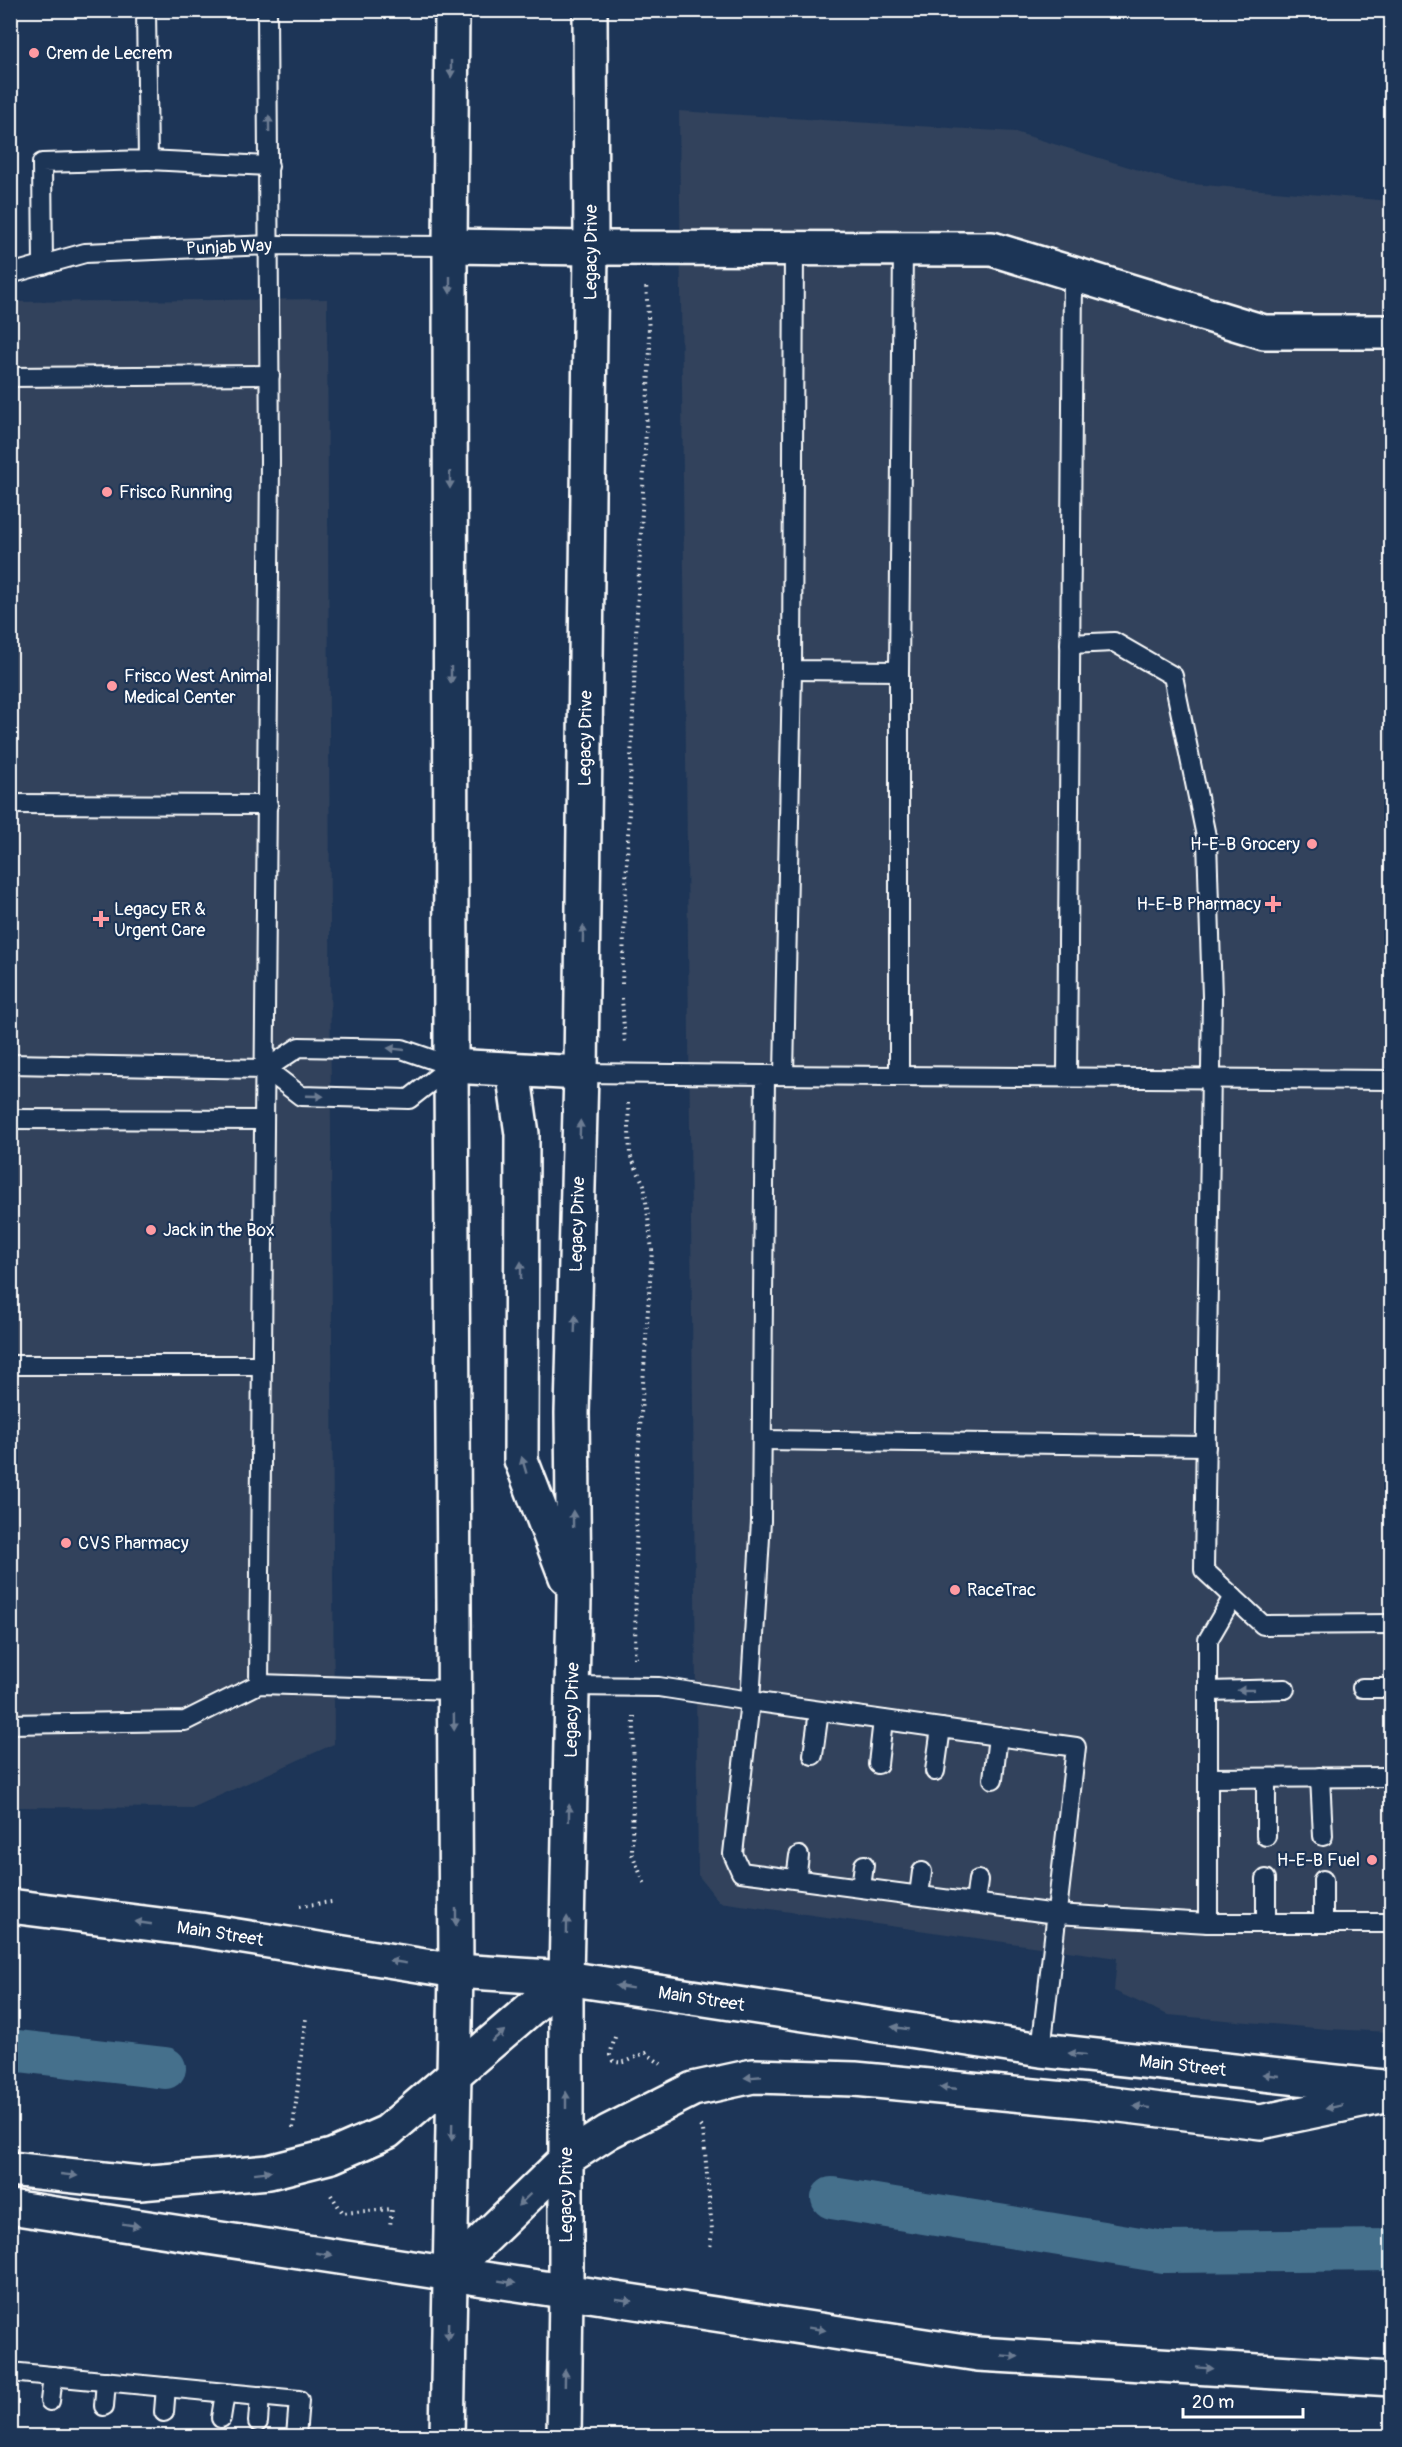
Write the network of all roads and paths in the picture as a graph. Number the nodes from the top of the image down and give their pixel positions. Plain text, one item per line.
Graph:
1 (146, 10) edge
2 (267, 10) edge
3 (452, 10) edge
4 (590, 10) edge
5 (148, 160) junction
6 (269, 166) junction
7 (270, 245) junction
8 (450, 246) junction
9 (591, 248) junction
10 (794, 248) junction
11 (903, 248) junction
12 (43, 265) junction
13 (10, 274) edge
14 (1073, 274) junction
15 (1392, 332) edge
16 (270, 375) junction
17 (10, 378) edge
18 (1070, 644) junction
19 (792, 670) junction
20 (899, 671) junction
21 (10, 804) edge
22 (268, 805) junction
23 (10, 1064) edge
24 (452, 1066) junction
25 (266, 1069) junction
26 (513, 1070) junction
27 (581, 1073) junction
28 (765, 1075) junction
29 (784, 1075) junction
30 (899, 1076) junction
31 (1067, 1077) junction
32 (1209, 1078) junction
33 (1392, 1080) edge
34 (10, 1119) edge
35 (264, 1120) junction
36 (10, 1365) edge
37 (262, 1365) junction
38 (762, 1440) junction
39 (1206, 1446) junction
40 (1233, 1597) junction
41 (574, 1598) junction
42 (1392, 1624) edge
43 (259, 1684) junction
44 (572, 1686) junction
45 (1362, 1688) dead end
46 (1392, 1688) edge
47 (1285, 1689) dead end
48 (453, 1690) junction
49 (1208, 1691) junction
50 (750, 1701) junction
51 (819, 1711) junction
52 (883, 1720) junction
53 (10, 1724) edge
54 (941, 1728) junction
55 (999, 1736) junction
56 (813, 1755) dead end
57 (878, 1764) dead end
58 (935, 1771) dead end
59 (1208, 1778) junction
60 (1266, 1778) junction
61 (1320, 1778) junction
62 (1392, 1778) edge
63 (993, 1779) dead end
64 (1266, 1836) dead end
65 (1323, 1836) dead end
66 (799, 1856) dead end
67 (864, 1865) dead end
68 (922, 1872) dead end
69 (796, 1879) junction
70 (978, 1880) dead end
71 (1266, 1880) dead end
72 (1323, 1880) dead end
73 (861, 1887) junction
74 (919, 1895) junction
75 (975, 1903) junction
76 (10, 1905) edge
77 (1056, 1914) junction
78 (1208, 1923) junction
79 (1266, 1923) junction
80 (1323, 1923) junction
81 (1392, 1923) edge
82 (456, 1971) junction
83 (566, 1978) junction
84 (306, 2017) dead end
85 (615, 2037) dead end
86 (1041, 2050) junction
87 (667, 2070) dead end
88 (454, 2073) junction
89 (1392, 2088) edge
90 (1392, 2095) edge
91 (697, 2120) dead end
92 (293, 2134) dead end
93 (566, 2159) junction
94 (10, 2169) edge
95 (327, 2189) dead end
96 (10, 2207) edge
97 (388, 2236) dead end
98 (710, 2250) dead end
99 (449, 2273) junction
100 (566, 2291) junction
101 (10, 2372) edge
102 (53, 2376) junction
103 (1392, 2379) edge
104 (106, 2381) junction
105 (166, 2387) junction
106 (225, 2393) junction
107 (260, 2396) junction
108 (50, 2401) dead end
109 (104, 2406) dead end
110 (164, 2412) dead end
111 (221, 2418) dead end
112 (258, 2422) dead end
113 (296, 2436) edge
114 (447, 2436) edge
115 (564, 2436) edge

1 - 5 lane
6 -> 2 lane
3 -> 8 main road
4 - 9 main road, Legacy Drive
5 - 6 lane
5 - 12 lane
6 - 7 lane
7 - 8 lane, Punjab Way
7 - 12 lane, Punjab Way
7 - 16 lane
8 - 9 main road
8 -> 24 main road
9 - 10 main road
27 -> 9 main road, Legacy Drive
10 - 11 main road
10 - 19 lane
11 - 14 main road
11 - 20 lane
12 - 13 lane, Punjab Way
14 - 15 main road
14 - 18 lane
16 - 17 lane
16 - 22 lane
18 - 31 lane
18 - 32 lane
19 - 20 lane
19 - 29 lane
20 - 30 lane
21 - 22 lane
22 - 25 lane
23 - 25 lane
24 -> 25 lane
25 -> 24 lane
24 - 26 main road
24 - 48 main road
25 - 35 lane
26 - 27 main road
41 -> 26 main road
27 - 28 lane
41 -> 27 main road, Legacy Drive
28 - 29 lane
28 - 38 lane
29 - 30 lane
30 - 31 lane
31 - 32 lane
32 - 33 lane
32 - 39 lane
34 - 35 lane
35 - 37 lane
36 - 37 lane
37 - 43 lane
38 - 39 lane
38 - 50 lane
39 - 40 lane
40 - 42 lane
40 - 49 lane
41 - 44 main road, Legacy Drive
43 - 48 lane
43 - 53 lane
44 - 50 lane
83 -> 44 main road, Legacy Drive
45 - 46 lane
47 -> 49 lane
48 -> 82 main road
49 - 59 lane
50 - 51 lane
50 - 69 lane
51 - 52 lane
51 - 56 lane
52 - 54 lane
52 - 57 lane
54 - 55 lane
54 - 58 lane
55 - 63 lane
55 - 77 lane
59 - 60 lane
59 - 78 lane
60 - 61 lane
60 - 64 lane
61 - 62 lane
61 - 65 lane
66 - 69 lane
67 - 73 lane
68 - 74 lane
69 - 73 lane
70 - 75 lane
71 - 79 lane
72 - 80 lane
73 - 74 lane
74 - 75 lane
75 - 77 lane
82 -> 76 main road, Main Street
77 - 78 lane
77 - 86 lane
78 - 79 lane
79 - 80 lane
80 - 81 lane
82 - 83 main road, Main Street
82 - 88 main road
86 -> 83 main road, Main Street
88 -> 83 main road
93 -> 83 main road, Legacy Drive
84 - 92 path
85 - 87 path
89 -> 86 main road, Main Street
94 -> 88 main road
88 -> 99 main road
90 -> 93 main road
91 - 98 path
93 -> 99 main road
93 - 100 main road, Legacy Drive
95 - 97 path
96 -> 99 main road
99 -> 100 main road
99 -> 114 main road
100 -> 103 main road
115 -> 100 main road, Legacy Drive
101 - 102 lane
102 - 104 lane
102 - 108 lane
104 - 105 lane
104 - 109 lane
105 - 106 lane
105 - 110 lane
106 - 107 lane
106 - 111 lane
107 - 112 lane
107 - 113 lane

